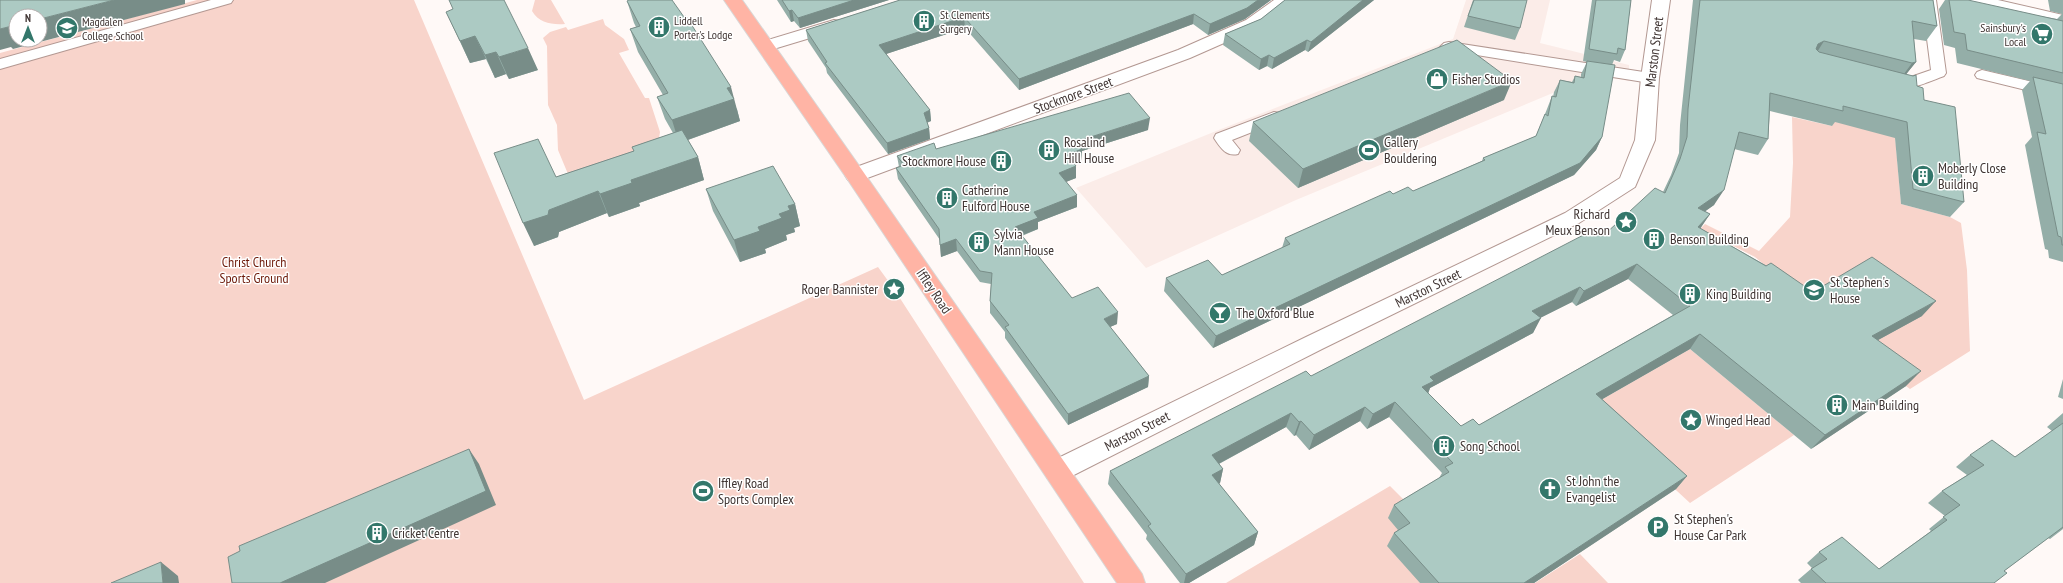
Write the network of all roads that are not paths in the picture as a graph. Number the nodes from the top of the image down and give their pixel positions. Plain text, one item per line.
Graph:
1 (226, 0) edge
2 (733, 0) edge
3 (1285, 0) edge
4 (1661, 0) edge
5 (1930, 0) edge
6 (1976, 0) edge
7 (2009, 4) edge
8 (850, 20) edge
9 (2063, 20) edge
10 (767, 46) junction
11 (1435, 52) edge
12 (0, 64) edge
13 (1982, 74) dead end
14 (1650, 78) junction
15 (1880, 79) edge
16 (2063, 94) edge
17 (1287, 112) edge
18 (1232, 150) dead end
19 (855, 175) junction
20 (1057, 471) junction
21 (1132, 583) edge

1 - 12 lane
2 - 10 main road, Iffley Road
3 - 19 street, Stockmore Street
4 - 14 street, Marston Street
5 - 15 lane
6 - 7 street
7 - 9 street
8 - 10 street
10 - 19 main road, Iffley Road
11 - 14 lane
13 - 16 lane
14 - 20 street, Marston Street
17 - 18 lane
19 - 20 main road, Iffley Road
20 - 21 main road, Iffley Road

